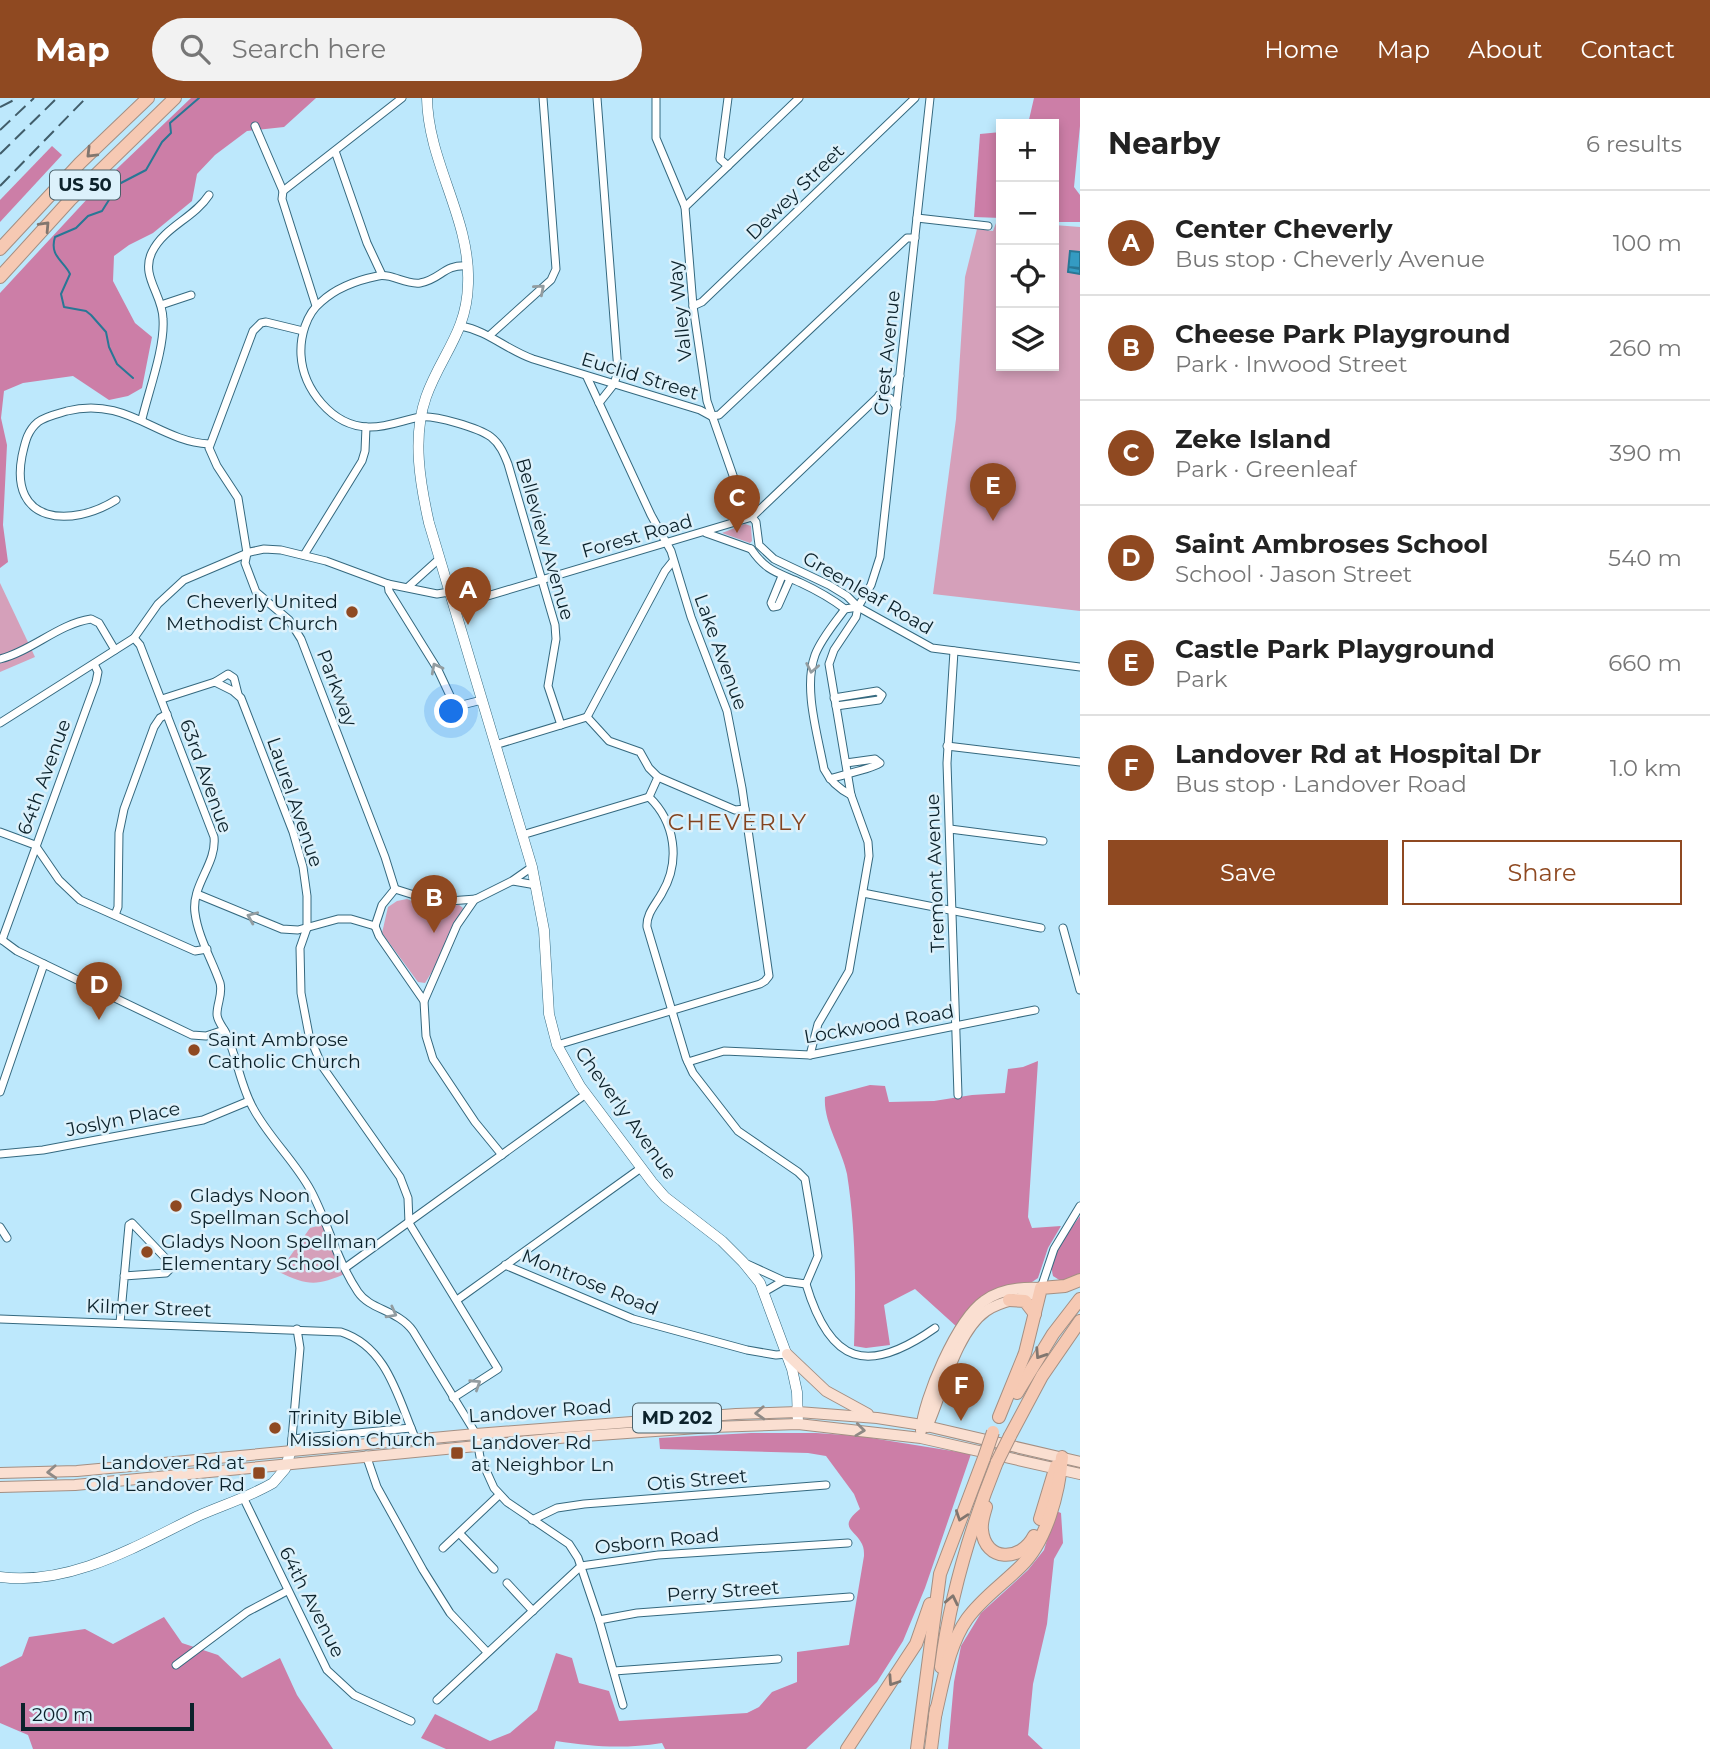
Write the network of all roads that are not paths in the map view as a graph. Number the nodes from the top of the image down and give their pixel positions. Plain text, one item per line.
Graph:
1 (148, 98) edge
2 (175, 98) edge
3 (402, 98) edge
4 (427, 98) edge
5 (543, 98) edge
6 (597, 98) edge
7 (656, 98) edge
8 (728, 98) edge
9 (799, 98) edge
10 (915, 98) edge
11 (930, 98) edge
12 (255, 126) dead end
13 (335, 150) junction
14 (727, 166) junction
15 (283, 191) junction
16 (209, 195) dead end
17 (685, 207) junction
18 (917, 218) junction
19 (988, 226) dead end
20 (915, 238) junction
21 (0, 248) edge
22 (468, 266) junction
23 (382, 275) junction
24 (0, 277) edge
25 (191, 295) dead end
26 (162, 306) junction
27 (316, 306) junction
28 (693, 306) junction
29 (461, 326) junction
30 (303, 331) junction
31 (490, 335) junction
32 (901, 375) junction
33 (587, 377) junction
34 (614, 384) junction
35 (879, 395) junction
36 (598, 403) junction
37 (897, 408) junction
38 (711, 416) junction
39 (421, 417) junction
40 (142, 419) junction
41 (366, 427) junction
42 (209, 444) junction
43 (116, 500) dead end
44 (752, 517) junction
45 (702, 533) junction
46 (665, 543) junction
47 (759, 545) junction
48 (751, 549) junction
49 (247, 553) junction
50 (304, 555) junction
51 (439, 559) junction
52 (673, 561) junction
53 (782, 576) junction
54 (790, 579) junction
55 (541, 580) junction
56 (388, 584) junction
57 (408, 587) junction
58 (449, 592) junction
59 (454, 606) junction
60 (858, 607) junction
61 (845, 610) junction
62 (134, 638) junction
63 (116, 650) junction
64 (954, 651) junction
65 (0, 659) edge
66 (94, 664) junction
67 (1080, 667) edge
68 (215, 682) junction
69 (238, 694) junction
70 (162, 699) junction
71 (482, 700) junction
72 (835, 702) junction
73 (167, 714) junction
74 (587, 717) junction
75 (0, 723) edge
76 (561, 725) junction
77 (495, 746) junction
78 (947, 746) junction
79 (1080, 762) edge
80 (846, 763) junction
81 (848, 772) junction
82 (659, 777) junction
83 (830, 779) junction
84 (851, 794) junction
85 (649, 797) junction
86 (745, 809) junction
87 (950, 829) junction
88 (0, 832) edge
89 (522, 835) junction
90 (1043, 841) dead end
91 (35, 845) junction
92 (532, 867) junction
93 (512, 881) junction
94 (536, 885) junction
95 (395, 889) junction
96 (863, 893) junction
97 (197, 894) junction
98 (476, 899) junction
99 (951, 910) junction
100 (116, 915) junction
101 (375, 926) junction
102 (307, 928) junction
103 (1041, 928) dead end
104 (1063, 928) dead end
105 (1, 940) edge
106 (207, 949) junction
107 (44, 964) junction
108 (1080, 989) edge
109 (424, 1001) junction
110 (671, 1010) junction
111 (1035, 1010) dead end
112 (956, 1027) junction
113 (224, 1030) junction
114 (557, 1045) junction
115 (810, 1055) junction
116 (688, 1062) junction
117 (0, 1092) edge
118 (586, 1094) junction
119 (958, 1095) dead end
120 (249, 1101) junction
121 (0, 1154) edge
122 (502, 1155) junction
123 (641, 1168) junction
124 (1080, 1206) edge
125 (409, 1223) junction
126 (0, 1227) edge
127 (7, 1238) dead end
128 (744, 1262) junction
129 (505, 1265) junction
130 (345, 1268) junction
131 (124, 1276) junction
132 (784, 1280) junction
133 (1080, 1280) edge
134 (806, 1284) junction
135 (1041, 1288) junction
136 (764, 1292) junction
137 (1080, 1299) edge
138 (457, 1300) junction
139 (1009, 1300) junction
140 (1035, 1314) junction
141 (0, 1319) edge
142 (1080, 1321) edge
143 (120, 1323) junction
144 (935, 1328) dead end
145 (297, 1329) junction
146 (786, 1354) junction
147 (453, 1398) junction
148 (936, 1404) junction
149 (798, 1412) junction
150 (999, 1417) junction
151 (877, 1418) junction
152 (798, 1424) junction
153 (925, 1426) junction
154 (411, 1428) junction
155 (955, 1432) junction
156 (921, 1438) junction
157 (477, 1439) junction
158 (416, 1440) junction
159 (291, 1445) junction
160 (366, 1455) junction
161 (1080, 1462) edge
162 (287, 1463) junction
163 (1059, 1465) junction
164 (995, 1466) junction
165 (0, 1473) edge
166 (1080, 1474) edge
167 (826, 1485) dead end
168 (0, 1487) edge
169 (499, 1495) junction
170 (243, 1497) junction
171 (532, 1520) junction
172 (460, 1534) junction
173 (848, 1542) dead end
174 (443, 1548) dead end
175 (582, 1566) junction
176 (494, 1569) dead end
177 (940, 1574) junction
178 (0, 1577) edge
179 (507, 1583) dead end
180 (287, 1591) junction
181 (850, 1597) dead end
182 (533, 1611) junction
183 (599, 1620) junction
184 (487, 1653) junction
185 (778, 1659) dead end
186 (176, 1665) dead end
187 (614, 1671) junction
188 (438, 1700) dead end
189 (623, 1705) dead end
190 (935, 1716) junction
191 (411, 1721) dead end
192 (846, 1749) edge
193 (917, 1749) edge
194 (931, 1749) edge

1 -> 21 highway, US 50
24 -> 2 highway, US 50
3 - 13 street
4 - 22 street, Cheverly Avenue
31 -> 5 street
6 - 34 street
7 - 17 street, Valley Way
8 - 14 street
9 - 14 street
10 - 28 street, Dewey Street
11 - 18 street, Crest Avenue
12 - 15 street
13 - 15 street
13 - 23 street
14 - 17 street
15 - 27 street
16 - 26 street
17 - 28 street, Valley Way
18 - 19 street
18 - 20 street, Crest Avenue
20 - 32 street, Crest Avenue
20 - 38 street, Euclid Street
22 - 23 street
22 - 29 street, Cheverly Avenue
23 - 27 street
25 - 26 street
26 - 40 street
27 - 30 street
28 - 38 street, Valley Way
29 - 31 street, Euclid Street
29 - 39 street, Cheverly Avenue
30 - 41 street
30 - 42 street
31 - 33 street, Euclid Street
32 - 35 street, Forest Road
32 - 37 street, Crest Avenue
33 - 34 street, Euclid Street
33 - 36 street, Lake Avenue
34 - 36 street
34 - 38 street, Euclid Street
35 - 37 street
35 - 44 street, Forest Road
36 - 46 street, Lake Avenue
37 - 60 street, Crest Avenue
38 - 44 street, Valley Way
39 - 41 street
39 - 51 street, Cheverly Avenue
39 - 55 street, Belleview Avenue
40 - 42 street
40 - 43 street
41 - 50 street
42 - 49 street, Parkway
44 - 45 street, Forest Road
44 - 47 street
45 - 46 street, Forest Road
45 - 48 street
46 - 52 street, Lake Avenue
46 - 55 street, Forest Road
47 - 48 street
47 - 60 street, Greenleaf Road
48 - 53 street, Greenleaf Road
49 - 50 street
49 - 62 street
49 - 95 street, Parkway
50 - 56 street
51 - 57 street
51 - 58 street, Cheverly Avenue
52 - 74 street
52 - 86 street, Lake Avenue
53 - 54 street, Greenleaf Road
53 - 54 street
54 - 61 street, Greenleaf Road
55 - 59 street, Forest Road
55 - 76 street, Belleview Avenue
56 - 57 street
71 -> 56 street
57 - 58 street
58 - 59 street, Cheverly Avenue
59 - 71 street, Cheverly Avenue
60 - 61 street
60 - 64 street, Greenleaf Road
60 - 72 street, Crest Avenue
61 -> 83 street
62 - 63 street
62 - 70 street, 63rd Avenue
63 - 65 street
63 - 66 street
64 - 67 street, Greenleaf Road
64 - 78 street, Tremont Avenue
66 - 75 street
66 - 91 street, 64th Avenue
68 - 69 street
68 - 69 street
68 - 70 street
69 - 102 street, Laurel Avenue
70 - 73 street, 63rd Avenue
71 - 77 street, Cheverly Avenue
72 - 72 street
72 - 80 street, Crest Avenue
73 - 97 street, 63rd Avenue
73 - 100 street
74 - 76 street
74 - 82 street
76 - 77 street
77 - 89 street, Cheverly Avenue
78 - 79 street
78 - 87 street, Tremont Avenue
80 - 81 street, Crest Avenue
80 - 81 street
81 - 83 street
81 - 84 street, Crest Avenue
82 - 85 street
82 - 86 street
83 - 84 street
84 - 96 street, Crest Avenue
85 - 89 street
85 - 110 street
86 - 110 street, Lake Avenue
87 - 90 street
87 - 99 street, Tremont Avenue
88 - 91 street
89 - 92 street, Cheverly Avenue
91 - 100 street
91 - 105 street, 64th Avenue
92 - 93 street
92 - 94 street, Cheverly Avenue
93 - 94 street
93 - 98 street
94 - 114 street, Cheverly Avenue
95 - 98 street
95 - 101 street
96 - 99 street
96 - 115 street, Crest Avenue
102 -> 97 street
97 - 106 street, 63rd Avenue
98 - 109 street
99 - 103 street
99 - 112 street, Tremont Avenue
100 - 106 street
101 - 102 street
101 - 109 street
102 - 125 street, Laurel Avenue
104 - 108 street
105 - 107 street
106 - 113 street, 63rd Avenue
107 - 113 street
107 - 117 street
109 - 122 street
110 - 114 street
110 - 116 street
111 - 112 street, Lockwood Road
112 - 115 street, Lockwood Road
112 - 119 street, Tremont Avenue
113 - 120 street, 63rd Avenue
114 - 118 street, Cheverly Avenue
115 - 116 street, Lockwood Road
116 - 134 street
118 - 122 street
118 - 123 street, Cheverly Avenue
120 - 121 street, Joslyn Place
120 - 130 street, 63rd Avenue
122 - 125 street
123 - 128 street, Cheverly Avenue
123 - 129 street
124 - 135 street
125 - 130 street
125 - 138 street, Laurel Avenue
126 - 127 street
128 - 132 street
128 - 136 street, Cheverly Avenue
129 - 138 street
129 - 146 street, Montrose Road
130 -> 147 street, 63rd Avenue
131 - 131 street
131 - 143 street
132 - 134 street
132 - 136 street
133 - 135 highway
134 - 144 street
135 - 139 main road
135 - 140 highway
135 - 153 main road
136 - 146 street, Cheverly Avenue
137 -> 150 highway
147 -> 138 street, Laurel Avenue
139 - 140 highway
139 - 148 main road
140 - 150 highway
141 - 143 street, Kilmer Street
142 - 164 highway, bridge
143 - 145 street, Kilmer Street
145 - 154 street
145 - 159 street
146 - 149 street, Cheverly Avenue
146 - 151 main road
147 - 157 street, 63rd Avenue
148 - 153 main road
148 - 155 main road
149 - 151 main road, Landover Road / MD 202
149 - 152 street, Cheverly Avenue
149 -> 157 main road, Landover Road / MD 202
150 -> 177 highway, bridge
151 - 153 main road, Landover Road / MD 202
152 -> 156 main road, Landover Road / MD 202
152 - 157 main road, Landover Road / MD 202
153 - 155 main road, Landover Road / MD 202
153 - 156 main road
154 - 158 street
154 - 159 street
155 - 163 main road, Landover Road / MD 202
156 - 163 main road, Landover Road / MD 202
157 - 158 main road, Landover Road / MD 202
157 - 160 main road, Landover Road / MD 202
157 - 169 street, 63rd Avenue
158 - 159 main road, Landover Road / MD 202
159 - 162 street
159 -> 165 main road, Landover Road / MD 202
160 - 162 main road, Landover Road / MD 202
160 - 184 street
161 - 163 main road, Landover Road / MD 202
162 - 168 main road, Landover Road / MD 202
162 - 170 street
163 - 164 highway
163 - 166 main road, Landover Road / MD 202
163 - 190 highway
190 -> 164 highway
167 - 171 street, Otis Street
169 - 171 street
169 - 172 street
170 - 178 street
170 - 180 street, 64th Avenue
171 - 175 street
172 - 174 street
172 - 176 street
173 - 175 street, Osborn Road
175 - 182 street, Osborn Road
175 - 183 street
177 -> 192 highway
177 - 193 highway
179 - 182 street
180 - 186 street
180 - 191 street, 64th Avenue
181 - 183 street, Perry Street
182 - 184 street, Osborn Road
183 - 187 street
184 - 188 street, Osborn Road
185 - 187 street
187 - 189 street
190 - 194 highway

